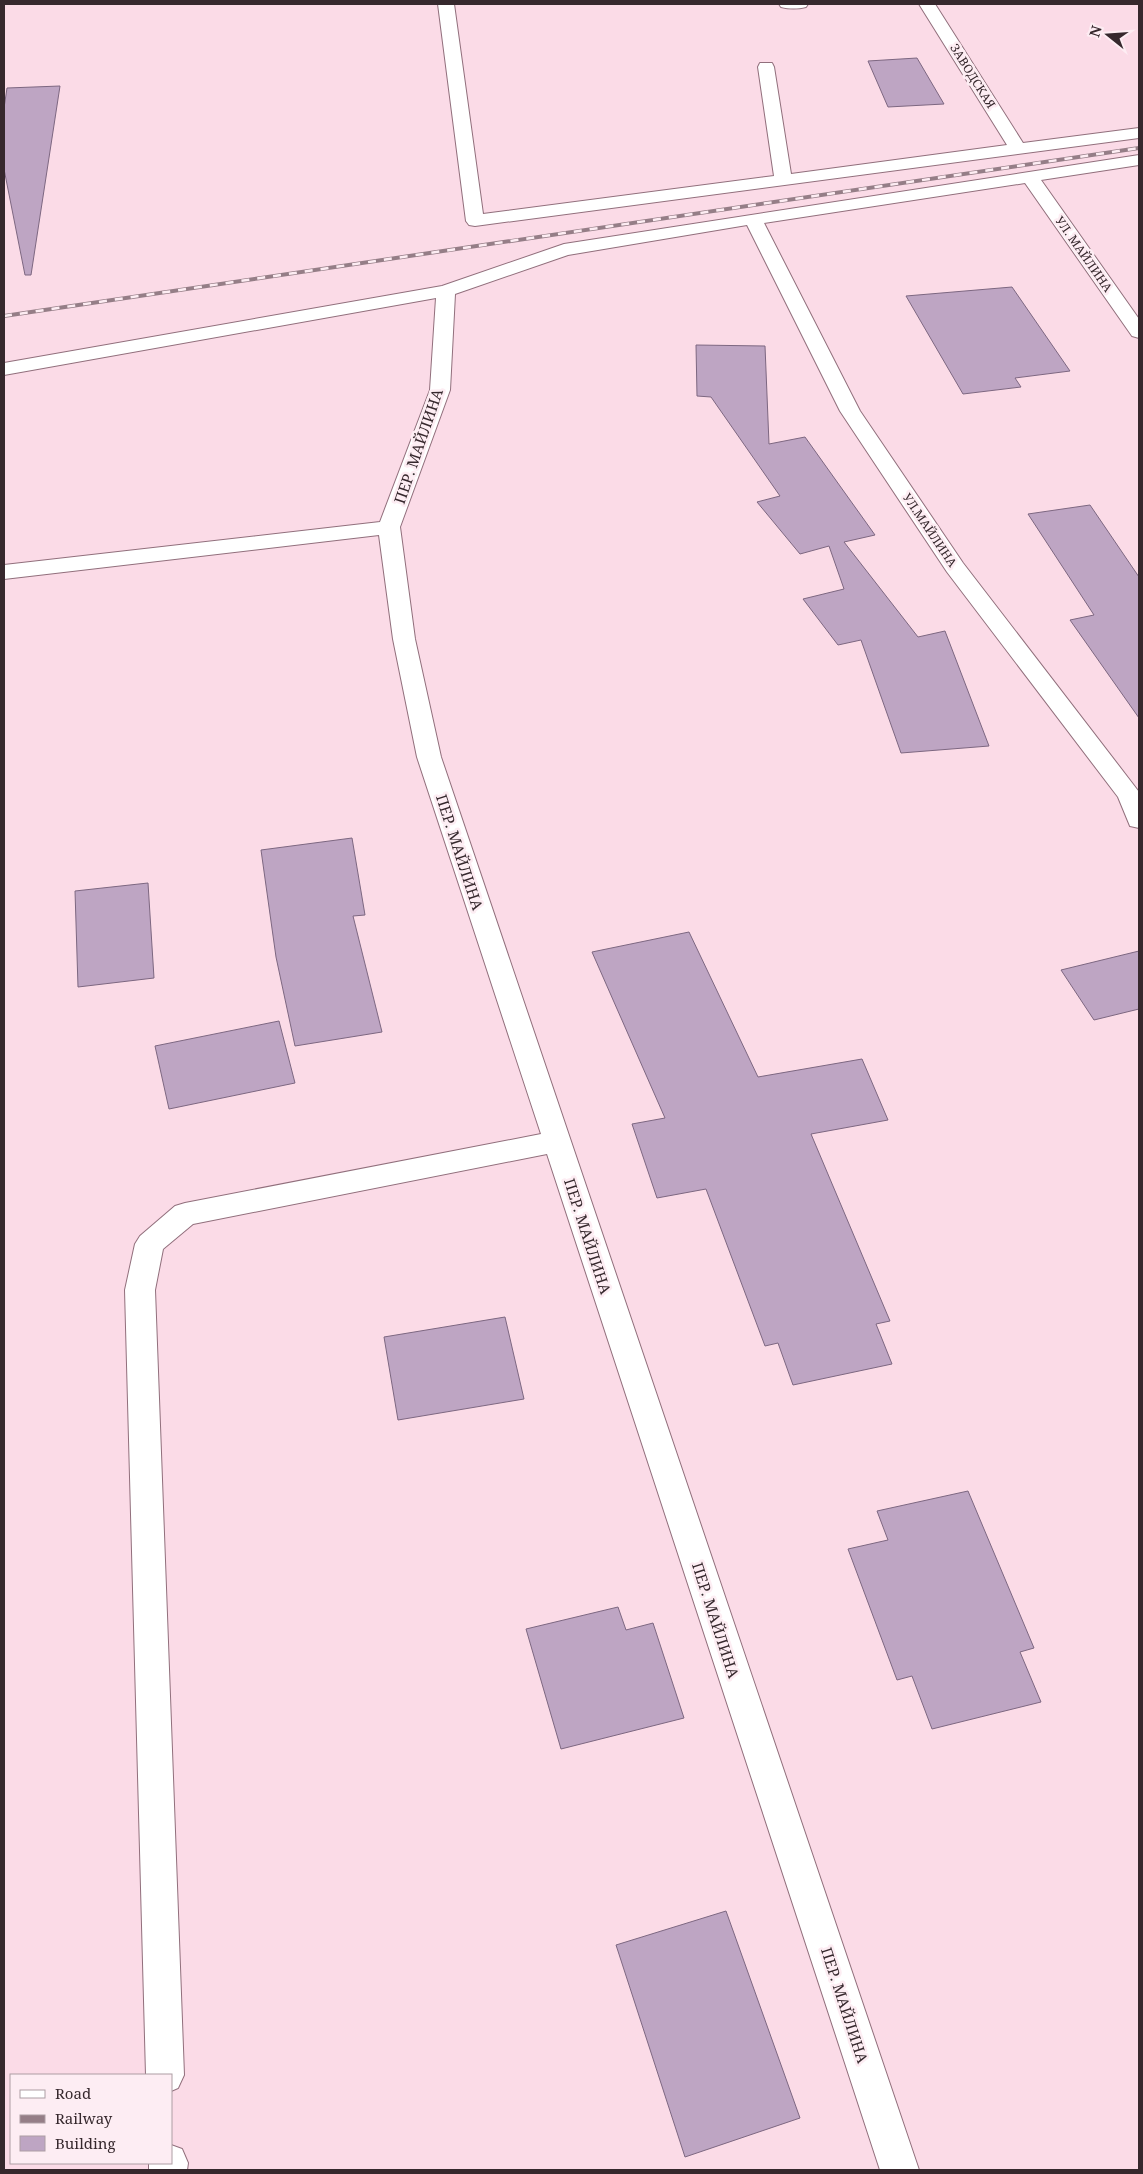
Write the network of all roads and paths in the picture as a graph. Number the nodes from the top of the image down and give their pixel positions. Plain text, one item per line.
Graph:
1 (446, 4) edge
2 (787, 4) edge
3 (800, 4) edge
4 (927, 4) edge
5 (766, 67) dead end
6 (1139, 133) edge
7 (1018, 149) junction
8 (1139, 160) edge
9 (1029, 176) junction
10 (783, 180) junction
11 (753, 219) junction
12 (446, 290) junction
13 (1139, 332) edge
14 (4, 370) edge
15 (389, 527) junction
16 (4, 572) edge
17 (1134, 794) edge
18 (1139, 820) edge
19 (556, 1141) junction
20 (165, 2074) edge
21 (900, 2170) edge

1 - 10 street
2 - 3 street
4 - 7 street, ЗАВОДСКАЯ
5 - 10 street
6 - 7 street
7 - 10 street
8 - 9 street
9 - 11 street
9 - 13 street, УЛ. МАЙЛИНА
11 - 12 street
11 - 17 street, УЛ.МАЙЛИНА
12 - 14 street
12 - 15 street, ПЕР. МАЙЛИНА
15 - 16 street
15 - 19 street, ПЕР. МАЙЛИНА
17 - 18 street, УЛ.МАЙЛИНА
19 - 20 street
19 - 21 street, ПЕР. МАЙЛИНА

